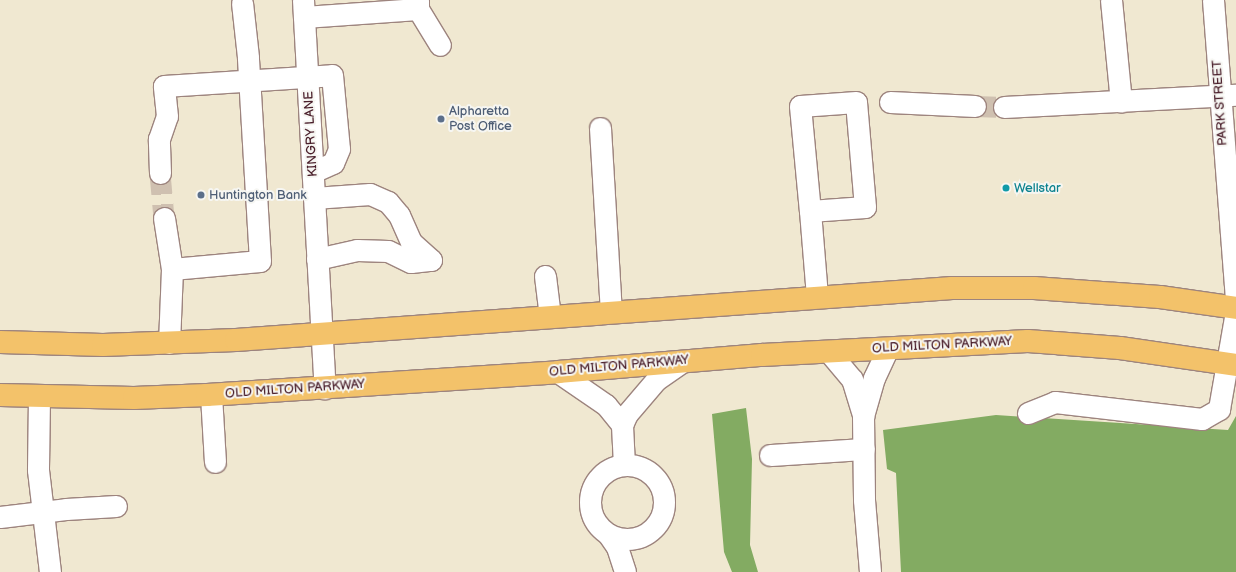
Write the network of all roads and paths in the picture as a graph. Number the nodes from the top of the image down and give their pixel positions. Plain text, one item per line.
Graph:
1 (1111, 0) edge
2 (1213, 0) edge
3 (242, 3) dead end
4 (418, 4) edge
5 (304, 8) edge
6 (440, 44) dead end
7 (308, 76) junction
8 (248, 80) junction
9 (1228, 95) edge
10 (890, 102) dead end
11 (1121, 102) junction
12 (975, 106) tunnel mouth
13 (1004, 107) tunnel mouth
14 (600, 128) dead end
15 (313, 172) junction
16 (160, 173) tunnel mouth
17 (314, 198) junction
18 (810, 211) junction
19 (164, 218) tunnel mouth
20 (318, 259) junction
21 (172, 268) junction
22 (545, 276) dead end
23 (817, 297) junction
24 (1236, 302) edge
25 (1236, 308) edge
26 (611, 312) junction
27 (1236, 312) edge
28 (550, 317) junction
29 (322, 334) junction
30 (0, 342) edge
31 (169, 343) junction
32 (888, 348) junction
33 (829, 352) junction
34 (682, 361) junction
35 (1232, 364) edge
36 (558, 372) junction
37 (324, 388) junction
38 (0, 395) edge
39 (211, 395) junction
40 (39, 396) junction
41 (1028, 413) dead end
42 (864, 416) junction
43 (622, 426) junction
44 (864, 449) junction
45 (770, 455) dead end
46 (215, 462) dead end
47 (624, 465) junction
48 (116, 506) dead end
49 (42, 512) junction
50 (0, 517) edge
51 (608, 534) junction
52 (643, 536) junction
53 (50, 572) edge
54 (625, 572) edge
55 (634, 572) edge
56 (870, 572) edge

1 - 11 street
2 - 9 street, PARK STREET
3 - 8 street
4 - 5 street
4 - 6 street
5 - 7 street, KINGRY LANE
7 - 8 street
7 - 15 street, KINGRY LANE
7 - 15 street
8 - 16 street
8 - 21 street
9 - 11 street
9 - 24 street, PARK STREET
10 - 12 street
11 - 13 street
14 - 26 street
15 - 17 street, KINGRY LANE
17 - 20 street, KINGRY LANE
17 - 20 street
18 - 18 street
18 - 23 street
19 - 21 street
20 - 29 street, KINGRY LANE
21 - 31 street
22 - 28 street
23 - 25 highway
23 - 26 highway
26 - 28 highway
27 - 35 street
28 - 29 highway
29 - 31 highway
29 - 37 street, KINGRY LANE
30 - 31 highway
32 - 33 highway, OLD MILTON PARKWAY
32 - 35 highway, OLD MILTON PARKWAY
32 - 42 street
33 - 34 highway, OLD MILTON PARKWAY
33 - 42 street
34 - 36 highway, OLD MILTON PARKWAY
34 - 43 street
35 - 41 street
36 - 37 highway, OLD MILTON PARKWAY
36 - 43 street
37 - 39 highway, OLD MILTON PARKWAY
38 - 40 highway, OLD MILTON PARKWAY
39 - 40 highway, OLD MILTON PARKWAY
39 - 46 street
40 - 49 street
42 - 44 street
43 - 47 street
44 - 45 street
44 - 56 street
47 - 51 street
47 - 52 street
48 - 49 street
49 - 50 street
49 - 53 street
51 - 52 street
51 - 54 street
52 - 55 street

